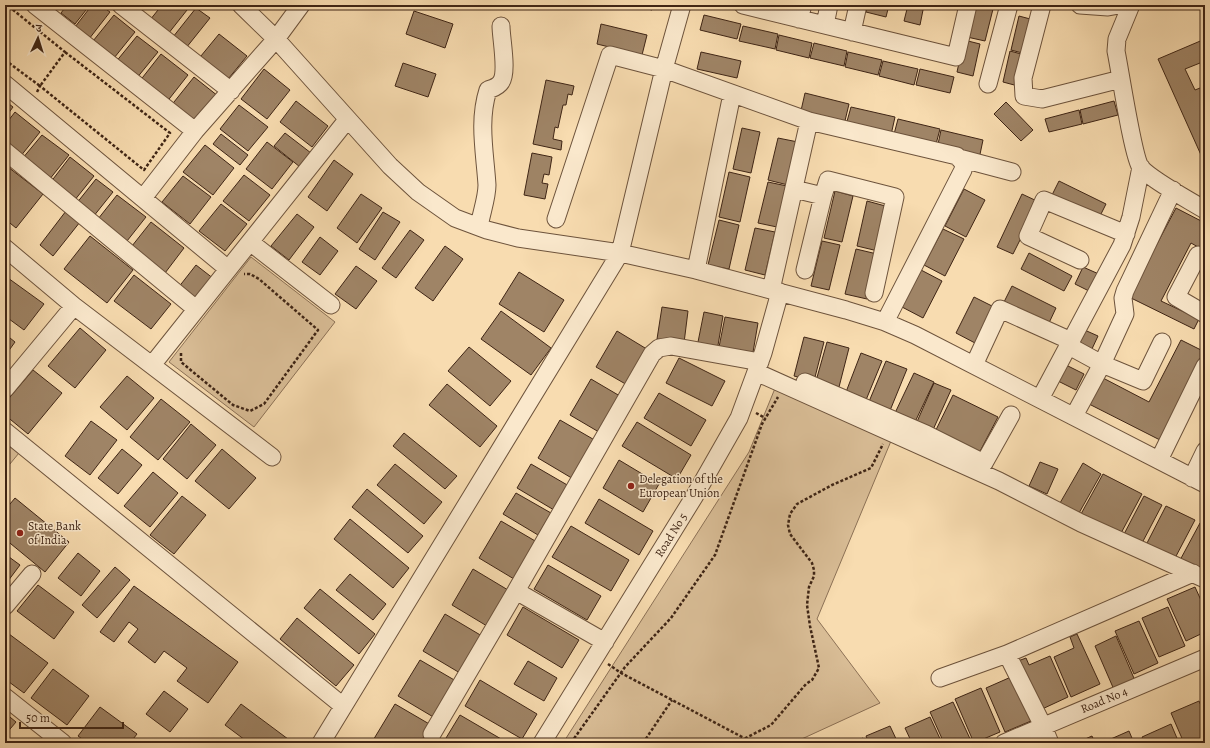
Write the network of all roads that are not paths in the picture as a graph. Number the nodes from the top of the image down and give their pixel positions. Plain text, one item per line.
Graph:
1 (35, 5) edge
2 (120, 5) edge
3 (241, 5) edge
4 (300, 5) edge
5 (682, 5) edge
6 (743, 5) edge
7 (829, 5) edge
8 (858, 5) edge
9 (968, 5) edge
10 (1009, 5) edge
11 (1042, 5) edge
12 (1088, 5) edge
13 (1119, 5) edge
14 (1131, 5) edge
15 (801, 12) edge
16 (825, 25) junction
17 (500, 26) dead end
18 (852, 32) junction
19 (272, 44) junction
20 (664, 69) junction
21 (1122, 79) junction
22 (5, 84) edge
23 (988, 84) dead end
24 (231, 91) junction
25 (732, 94) junction
26 (809, 121) junction
27 (343, 124) junction
28 (196, 131) junction
29 (5, 151) edge
30 (959, 158) junction
31 (1141, 167) junction
32 (1012, 172) dead end
33 (794, 189) junction
34 (1173, 190) junction
35 (823, 196) junction
36 (143, 198) junction
37 (1205, 210) edge
38 (556, 219) dead end
39 (479, 227) junction
40 (1126, 234) junction
41 (250, 242) junction
42 (5, 248) edge
43 (620, 252) junction
44 (1198, 255) dead end
45 (1080, 260) dead end
46 (696, 270) junction
47 (805, 270) dead end
48 (235, 272) junction
49 (1105, 278) junction
50 (1127, 287) junction
51 (775, 291) junction
52 (874, 293) dead end
53 (331, 305) dead end
54 (74, 306) junction
55 (196, 309) junction
56 (1205, 314) edge
57 (885, 322) junction
58 (1162, 342) dead end
59 (1070, 344) junction
60 (1102, 364) junction
61 (152, 365) junction
62 (974, 365) junction
63 (1205, 366) edge
64 (758, 367) junction
65 (781, 388) junction
66 (5, 389) edge
67 (1040, 399) junction
68 (1011, 415) dead end
69 (1074, 416) junction
70 (5, 431) edge
71 (1205, 451) edge
72 (272, 457) dead end
73 (1159, 460) junction
74 (1199, 481) edge
75 (32, 574) dead end
76 (1199, 576) edge
77 (516, 591) junction
78 (5, 606) edge
79 (600, 649) junction
80 (1007, 654) junction
81 (1205, 658) edge
82 (940, 678) dead end
83 (5, 697) edge
84 (343, 706) junction
85 (1043, 726) junction
86 (432, 734) dead end
87 (62, 743) edge
88 (321, 743) edge
89 (542, 743) edge
90 (1004, 743) edge
91 (1050, 743) edge

1 - 28 street
2 - 24 street
3 - 19 street
4 - 19 street
5 - 20 street
6 - 15 street
7 - 16 street
8 - 18 street
9 - 18 street
10 - 23 street
11 - 21 street
12 - 13 street
14 - 21 street
15 - 16 street
16 - 18 street
17 - 39 street
19 - 24 street
19 - 27 street
20 - 25 street
20 - 38 street
20 - 43 street
21 - 31 street
22 - 36 street
24 - 28 street
25 - 26 street
25 - 46 street
26 - 30 street
26 - 33 street, Road No 5
27 - 39 street
27 - 41 street
28 - 36 street
29 - 55 street
30 - 32 street
30 - 57 street
31 - 34 street
31 - 40 street
33 - 35 street
33 - 51 street, Road No 5
34 - 37 street
34 - 50 street
35 - 47 street
35 - 52 street
36 - 48 street
39 - 43 street
40 - 45 street
40 - 49 street
41 - 48 street
41 - 53 street
42 - 54 street
43 - 46 street
43 - 84 street
44 - 56 street
46 - 51 street
48 - 55 street
49 - 50 street
49 - 59 street
50 - 60 street
51 - 57 street
51 - 64 street, Road No 5
54 - 61 street
54 - 66 street
55 - 61 street
57 - 62 street
58 - 60 street
59 - 60 street
59 - 62 street
59 - 67 street
60 - 69 street
61 - 72 street
62 - 67 street
63 - 73 street
64 - 65 street
64 - 77 street
64 - 79 street, Road No 5
65 - 68 street
65 - 76 street
67 - 69 street
69 - 73 street
70 - 84 street
71 - 74 street
73 - 74 street
75 - 78 street
76 - 80 street
77 - 79 street
77 - 86 street
79 - 89 street, Road No 5
80 - 82 street
80 - 85 street
81 - 85 street, Road No 4
83 - 87 street
84 - 88 street
85 - 90 street, Road No 4
85 - 91 street

